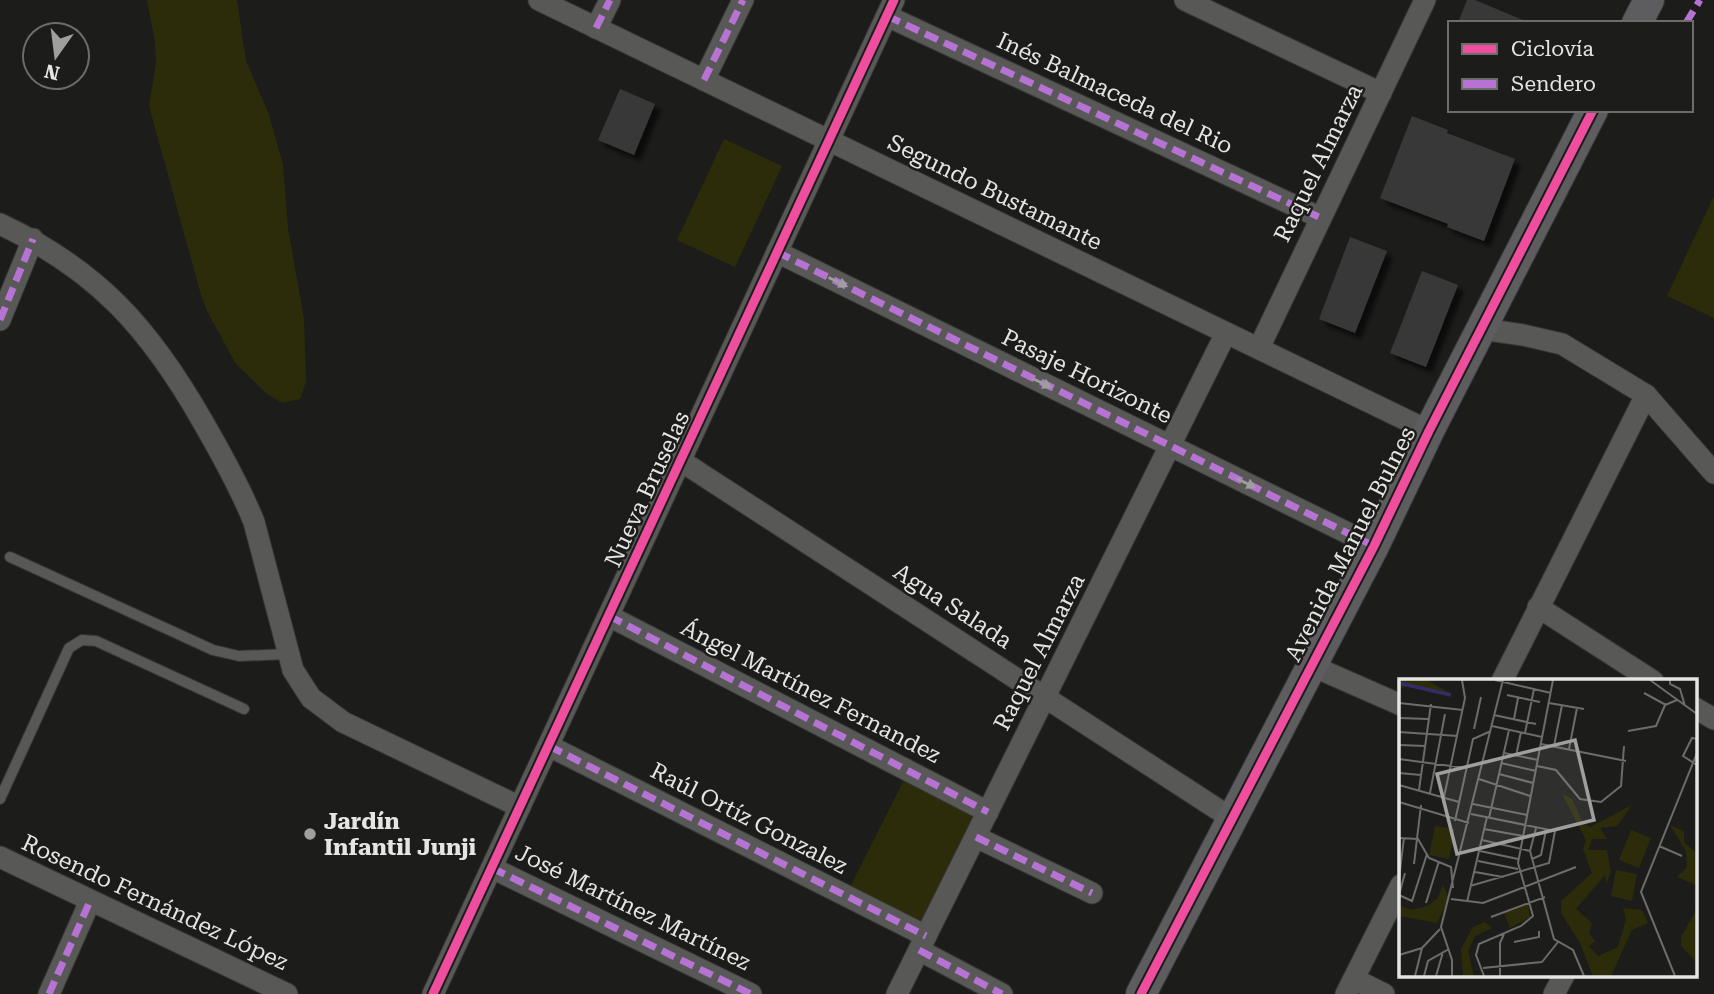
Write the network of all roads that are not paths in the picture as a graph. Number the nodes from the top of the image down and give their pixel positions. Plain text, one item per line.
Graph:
1 (539, 0) edge
2 (610, 0) edge
3 (743, 0) edge
4 (1185, 0) edge
5 (1425, 0) edge
6 (1649, 0) edge
7 (890, 8) edge
8 (1638, 21) edge
9 (596, 28) junction
10 (704, 80) junction
11 (1381, 93) junction
12 (1592, 112) edge
13 (828, 140) junction
14 (1321, 218) junction
15 (0, 223) edge
16 (33, 239) junction
17 (777, 252) junction
18 (0, 320) edge
19 (1482, 329) junction
20 (1226, 333) junction
21 (1259, 348) junction
22 (1646, 394) junction
23 (1429, 431) junction
24 (1170, 446) junction
25 (681, 461) junction
26 (1714, 473) edge
27 (1374, 546) junction
28 (10, 557) dead end
29 (1538, 607) junction
30 (610, 616) junction
31 (288, 654) junction
32 (1310, 665) junction
33 (1503, 679) edge
34 (1650, 679) edge
35 (1045, 697) junction
36 (1399, 704) edge
37 (244, 709) dead end
38 (549, 746) junction
39 (0, 799) edge
40 (520, 807) junction
41 (988, 812) junction
42 (1231, 818) junction
43 (976, 837) junction
44 (2, 863) edge
45 (492, 868) junction
46 (1399, 889) edge
47 (1092, 893) dead end
48 (90, 901) junction
49 (923, 943) junction
50 (1563, 976) edge
51 (252, 987) edge
52 (1350, 987) edge
53 (725, 988) edge
54 (49, 994) edge
55 (287, 994) edge
56 (433, 994) edge
57 (751, 994) edge
58 (897, 994) edge
59 (1002, 994) edge
60 (1141, 994) edge
61 (1384, 994) edge
62 (1554, 994) edge

1 - 9 street, Segundo Bustamante
2 - 9 street
3 - 10 street
4 - 11 street
5 - 11 street, Raquel Almarza
6 - 8 street
7 - 13 street, Nueva Bruselas
7 - 14 street, Inés Balmaceda del Rio
9 - 10 street, Segundo Bustamante
10 - 13 street, Segundo Bustamante
11 - 14 street, Raquel Almarza
12 - 19 street, Avenida Manuel Bulnes
13 - 17 street, Nueva Bruselas
13 - 20 street, Segundo Bustamante
14 - 21 street, Raquel Almarza
15 - 16 street
16 - 18 street
16 - 31 street
17 -> 24 street, Pasaje Horizonte
17 - 25 street, Nueva Bruselas
19 - 22 street
19 - 23 street, Avenida Manuel Bulnes
20 - 21 street, Segundo Bustamante
20 - 24 street, Raquel Almarza
21 - 23 street, Segundo Bustamante
22 - 26 street
22 - 29 street
23 - 27 street, Avenida Manuel Bulnes
24 -> 27 street, Pasaje Horizonte
24 - 35 street, Raquel Almarza
25 - 30 street, Nueva Bruselas
25 - 35 street, Agua Salada
27 - 32 street, Avenida Manuel Bulnes
28 - 31 lane
29 - 33 street
29 - 34 street
30 - 38 street, Nueva Bruselas
30 - 41 street, Ángel Martínez Fernandez
31 - 40 street
32 - 36 street
32 - 42 street, Avenida Manuel Bulnes
35 - 41 street, Raquel Almarza
35 - 42 street, Agua Salada
37 - 39 lane
38 - 40 street, Nueva Bruselas
38 - 49 street, Raúl Ortíz Gonzalez
40 - 45 street, Nueva Bruselas
41 - 43 street, Raquel Almarza
42 - 60 street, Avenida Manuel Bulnes
43 - 47 street
43 - 49 street, Raquel Almarza
44 - 48 street, Rosendo Fernández López
45 - 53 street, José Martínez Martínez
45 - 56 street, Nueva Bruselas
46 - 52 street
48 - 51 street, Rosendo Fernández López
48 - 54 street
49 - 58 street, Raquel Almarza
49 - 59 street, Raúl Ortíz Gonzalez
50 - 62 street
51 - 55 street, Rosendo Fernández López
52 - 61 street
53 - 57 street, José Martínez Martínez

